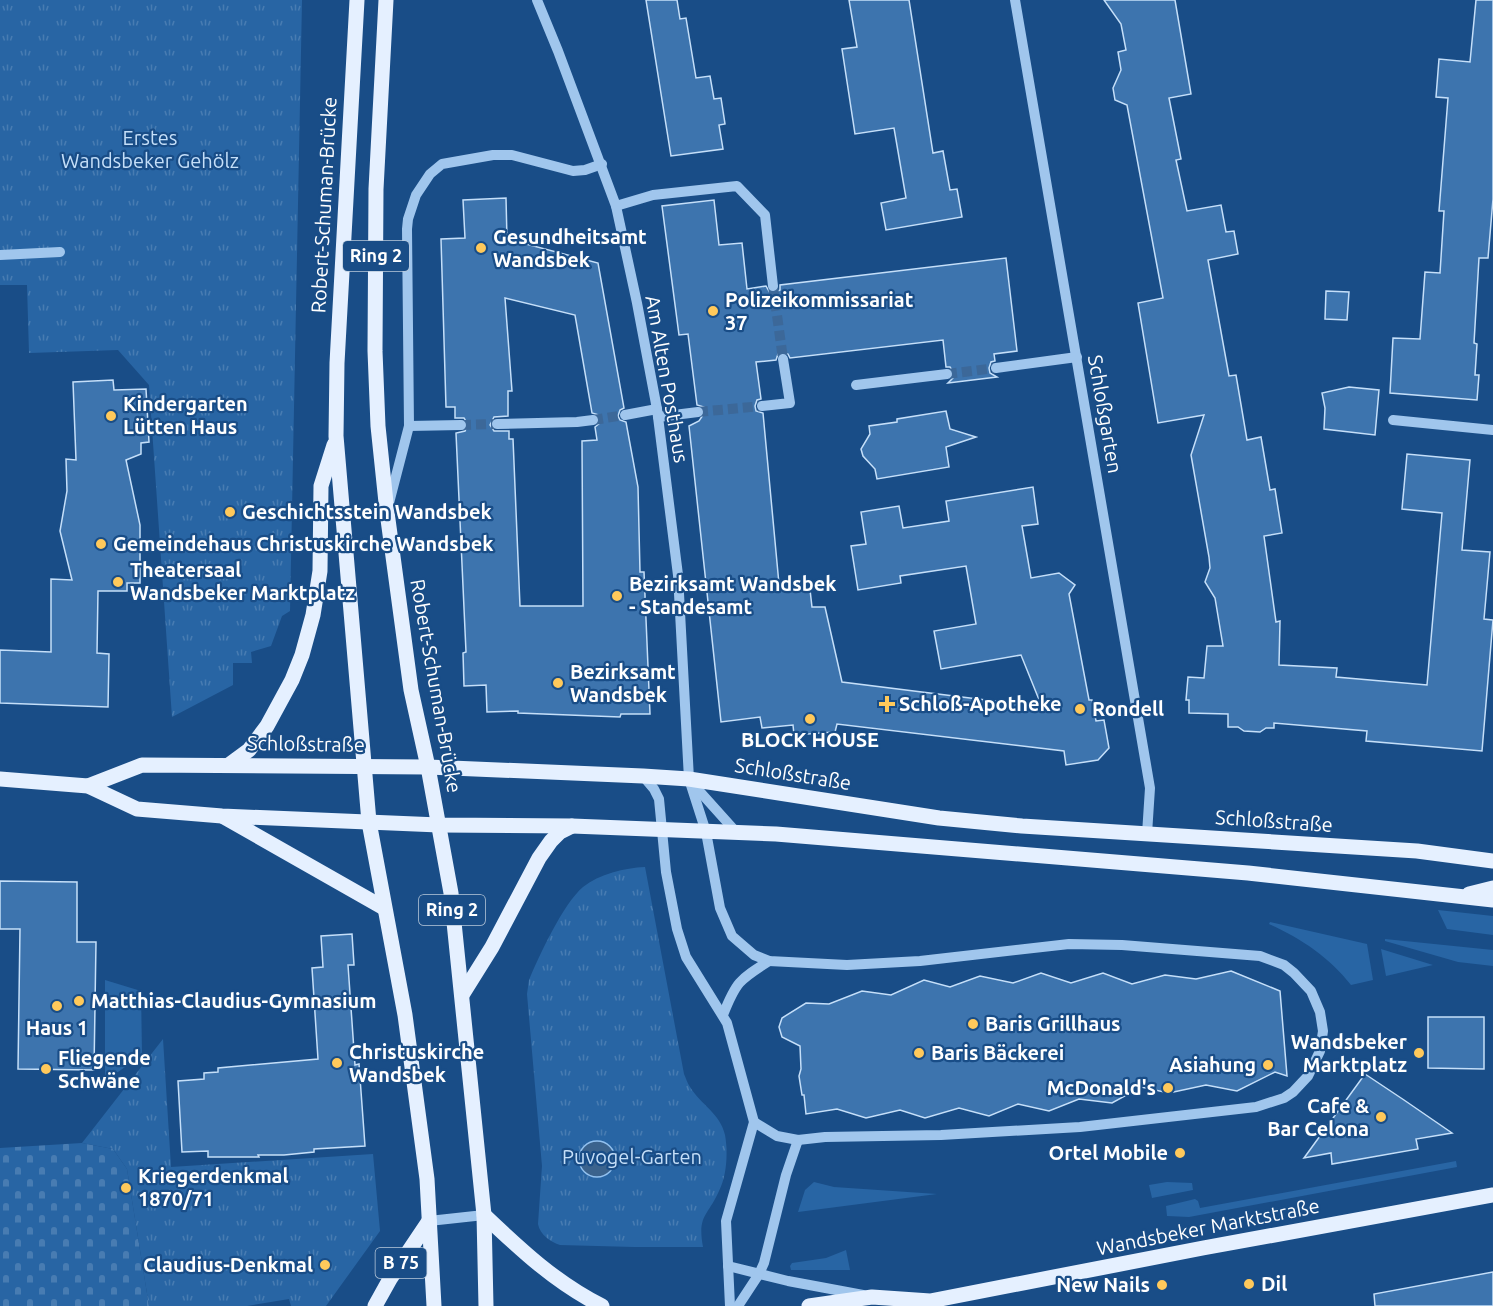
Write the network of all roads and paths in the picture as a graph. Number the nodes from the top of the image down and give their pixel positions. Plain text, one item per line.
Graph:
1 (357, 0) edge
2 (386, 0) edge
3 (537, 0) edge
4 (1015, 0) edge
5 (602, 164) junction
6 (616, 206) junction
7 (60, 252) dead end
8 (0, 255) edge
9 (773, 285) tunnel mouth
10 (1077, 357) junction
11 (783, 359) tunnel mouth
12 (996, 368) tunnel mouth
13 (947, 374) tunnel mouth
14 (856, 385) dead end
15 (762, 406) tunnel mouth
16 (698, 412) tunnel mouth
17 (658, 413) junction
18 (625, 415) tunnel mouth
19 (593, 420) tunnel mouth
20 (1393, 420) dead end
21 (497, 424) tunnel mouth
22 (461, 425) tunnel mouth
23 (409, 426) junction
24 (1493, 430) edge
25 (336, 436) junction
26 (387, 512) junction
27 (230, 764) junction
28 (364, 766) junction
29 (428, 766) junction
30 (643, 776) junction
31 (0, 779) edge
32 (689, 779) junction
33 (88, 786) junction
34 (222, 816) junction
35 (369, 822) junction
36 (439, 825) junction
37 (572, 826) junction
38 (663, 830) junction
39 (706, 832) junction
40 (737, 833) junction
41 (1147, 834) junction
42 (1493, 861) edge
43 (1493, 888) edge
44 (1460, 897) junction
45 (1493, 900) edge
46 (384, 908) junction
47 (769, 961) junction
48 (462, 995) junction
49 (723, 1015) junction
50 (754, 1122) junction
51 (798, 1140) junction
52 (1493, 1195) edge
53 (484, 1215) junction
54 (429, 1221) junction
55 (728, 1266) junction
56 (759, 1274) junction
57 (872, 1297) junction
58 (925, 1303) edge
59 (375, 1306) edge
60 (434, 1306) edge
61 (486, 1306) edge
62 (602, 1306) edge
63 (730, 1306) edge
64 (738, 1306) edge
65 (809, 1306) edge

1 - 25 main road, Robert-Schuman-Brücke / Ring 2
2 - 26 main road, Robert-Schuman-Brücke / Ring 2
3 - 5 street, Am Alten Posthaus
4 - 10 street, Schloßgarten
5 - 6 street, Am Alten Posthaus
5 - 23 street
6 - 9 street
6 - 17 street, Am Alten Posthaus
7 - 8 street
10 - 12 street
10 - 41 street, Schloßgarten
11 - 15 street
13 - 14 street
16 - 17 street
17 - 18 street
17 - 32 street, Am Alten Posthaus
19 - 21 street
20 - 24 street
22 - 23 street
23 - 26 street
25 - 27 main road
25 - 28 main road, Robert-Schuman-Brücke / Ring 2
26 - 29 main road, Robert-Schuman-Brücke / Ring 2
27 - 28 main road, Schloßstraße
27 - 33 main road, Schloßstraße
28 - 29 main road, Schloßstraße
28 - 35 main road, Robert-Schuman-Brücke / Ring 2
29 - 30 main road, Schloßstraße
29 - 36 main road, Robert-Schuman-Brücke / Ring 2
30 - 32 main road, Schloßstraße
30 - 38 street
31 - 33 main road, Schloßstraße
32 - 39 street, Am Alten Posthaus
32 - 40 street
32 - 41 main road, Schloßstraße
33 - 34 main road, Schloßstraße
34 - 35 main road, Schloßstraße
34 - 46 main road
35 - 36 main road, Schloßstraße
35 - 46 main road, Robert-Schuman-Brücke / Ring 2
36 - 37 main road, Schloßstraße
36 - 48 main road, Robert-Schuman-Brücke / Ring 2
37 - 38 main road, Schloßstraße
37 - 48 main road
38 - 39 main road, Schloßstraße
38 - 49 street
39 - 40 main road, Schloßstraße
39 - 47 street, Am Alten Posthaus
40 - 44 main road, Schloßstraße
41 - 42 main road, Schloßstraße
43 - 44 main road
44 - 45 main road, Schloßstraße
46 - 54 main road, Robert-Schuman-Brücke / Ring 2
47 - 49 street
47 - 51 street
48 - 53 main road, Robert-Schuman-Brücke / Ring 2
49 - 50 street
50 - 51 street
50 - 55 street
51 - 56 street
52 - 58 main road, Wandsbeker Marktstraße
53 - 54 street
53 - 61 main road, Robert-Schuman-Brücke / Ring 2
53 - 62 main road
54 - 59 main road, B 75
54 - 60 main road, Robert-Schuman-Brücke / Ring 2
55 - 56 street
55 - 63 street
56 - 57 street
56 - 64 street
57 - 58 main road, Wandsbeker Marktstraße
57 - 65 main road, Wandsbeker Marktstraße

